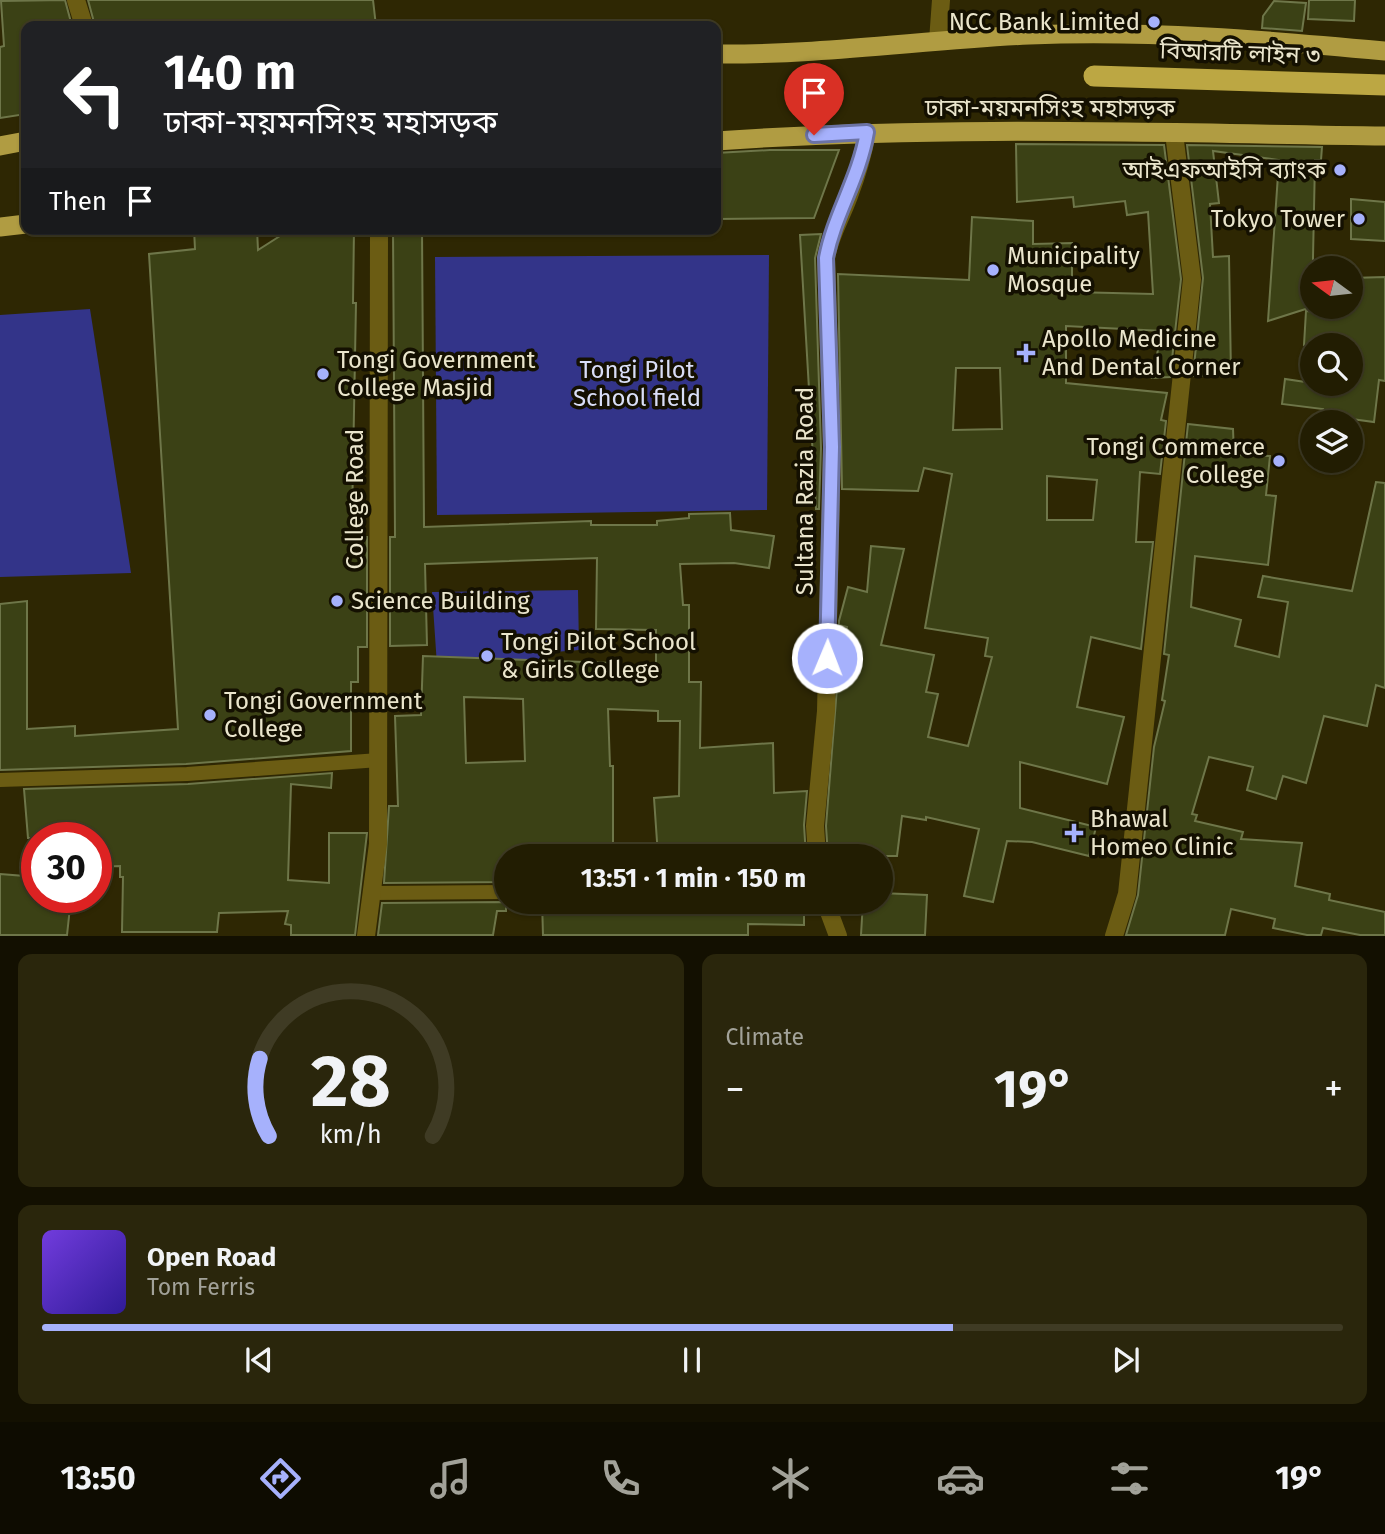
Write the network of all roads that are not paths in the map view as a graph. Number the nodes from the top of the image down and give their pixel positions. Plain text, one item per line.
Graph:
1 (76, 0) edge
2 (941, 0) edge
3 (82, 21) edge
4 (938, 41) junction
5 (1385, 51) edge
6 (721, 54) edge
7 (1094, 76) dead end
8 (1385, 85) edge
9 (867, 132) junction
10 (1174, 133) junction
11 (1385, 136) edge
12 (721, 141) edge
13 (21, 142) edge
14 (0, 146) edge
15 (21, 225) edge
16 (0, 227) edge
17 (379, 235) edge
18 (379, 760) junction
19 (0, 780) edge
20 (816, 844) edge
21 (494, 891) edge
22 (372, 893) junction
23 (830, 914) edge
24 (366, 936) edge
25 (838, 936) edge
26 (1114, 936) edge

1 - 3 street
2 - 4 street
4 - 5 highway
4 - 6 highway
7 - 8 highway, বিআরটি লাইন ৩
9 - 10 highway, ঢাকা-ময়মনসিংহ মহাসড়ক
9 - 12 highway, ঢাকা-ময়মনসিংহ মহাসড়ক
9 - 20 street, Sultana Razia Road
10 - 11 highway, ঢাকা-ময়মনসিংহ মহাসড়ক
10 - 26 street
13 - 14 highway
15 - 16 highway
17 - 18 street, College Road
18 - 19 lane
18 - 22 street, College Road
21 - 22 lane
22 - 24 street, College Road
23 - 25 street

